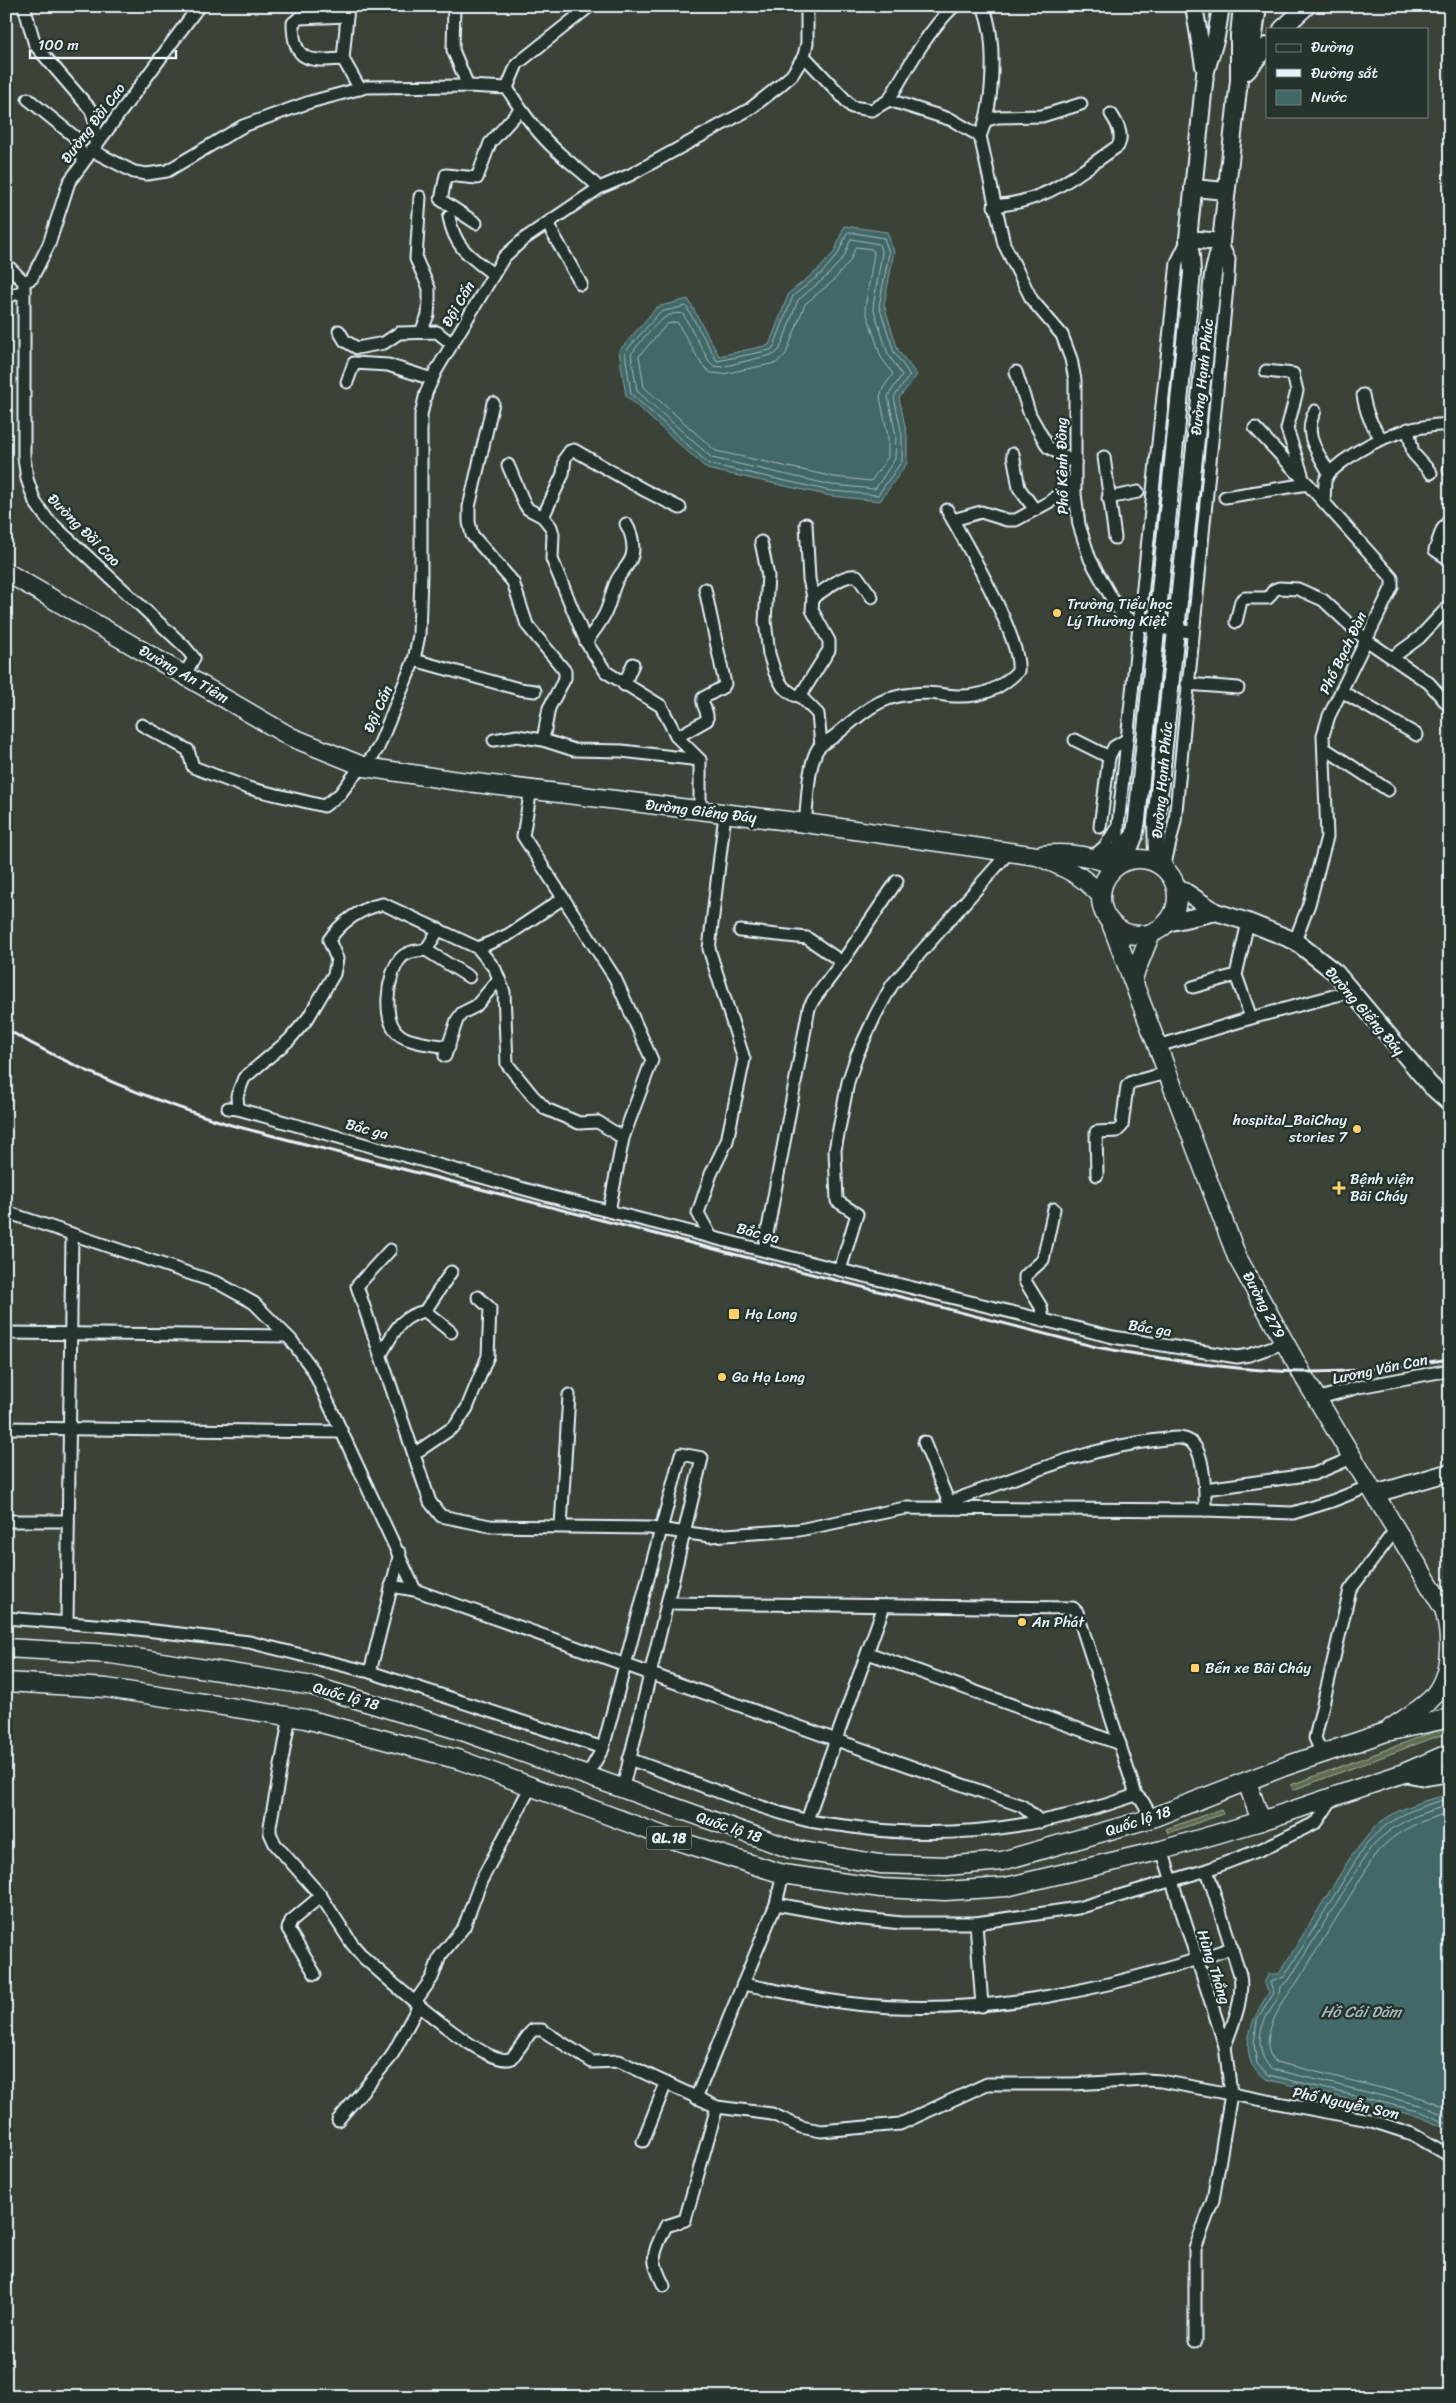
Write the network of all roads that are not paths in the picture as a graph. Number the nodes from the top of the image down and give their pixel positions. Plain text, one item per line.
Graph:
1 (24, 6) edge
2 (199, 6) edge
3 (454, 6) edge
4 (590, 6) edge
5 (807, 6) edge
6 (954, 6) edge
7 (982, 6) edge
8 (1194, 6) edge
9 (1205, 6) edge
10 (1221, 6) edge
11 (1242, 6) edge
12 (1258, 6) edge
13 (1307, 6) edge
14 (348, 11) edge
15 (1283, 28) edge
16 (1201, 39) junction
17 (1266, 47) edge
18 (804, 56) junction
19 (343, 59) junction
20 (1205, 74) junction
21 (1239, 80) junction
22 (468, 86) junction
23 (507, 88) junction
24 (360, 89) junction
25 (28, 99) dead end
26 (889, 100) junction
27 (1081, 104) dead end
28 (520, 110) junction
29 (1111, 114) dead end
30 (987, 120) junction
31 (980, 136) junction
32 (90, 151) junction
33 (599, 188) junction
34 (1193, 188) junction
35 (1226, 191) junction
36 (420, 197) dead end
37 (994, 206) junction
38 (449, 217) dead end
39 (476, 223) dead end
40 (547, 223) junction
41 (1188, 239) junction
42 (1221, 242) junction
43 (6, 264) edge
44 (493, 274) junction
45 (581, 284) dead end
46 (24, 287) junction
47 (6, 298) edge
48 (339, 331) dead end
49 (421, 332) junction
50 (452, 344) junction
51 (1266, 371) dead end
52 (1016, 372) dead end
53 (432, 379) junction
54 (347, 382) dead end
55 (1363, 396) dead end
56 (493, 402) dead end
57 (1315, 411) dead end
58 (1450, 424) edge
59 (1255, 428) dead end
60 (1408, 429) junction
61 (1382, 438) junction
62 (1013, 454) dead end
63 (1104, 457) dead end
64 (1075, 463) junction
65 (508, 465) dead end
66 (1329, 473) junction
67 (1432, 473) dead end
68 (1075, 479) junction
69 (1306, 482) junction
70 (1138, 492) dead end
71 (1225, 497) dead end
72 (1108, 498) junction
73 (1324, 502) junction
74 (680, 508) dead end
75 (1035, 510) junction
76 (544, 517) junction
77 (1450, 519) edge
78 (626, 524) dead end
79 (806, 524) dead end
80 (1115, 538) dead end
81 (761, 542) dead end
82 (1450, 560) edge
83 (6, 572) edge
84 (705, 589) dead end
85 (813, 597) junction
86 (872, 597) dead end
87 (1450, 605) edge
88 (1236, 622) dead end
89 (1140, 624) junction
90 (1156, 628) junction
91 (1184, 631) junction
92 (1366, 640) junction
93 (586, 642) junction
94 (1393, 657) junction
95 (414, 660) junction
96 (633, 664) dead end
97 (185, 674) junction
98 (1187, 684) junction
99 (624, 685) junction
100 (1238, 688) dead end
101 (535, 691) dead end
102 (1341, 691) junction
103 (800, 696) junction
104 (1450, 707) edge
105 (142, 725) dead end
106 (1417, 735) dead end
107 (677, 737) junction
108 (494, 740) dead end
109 (543, 740) junction
110 (1075, 740) dead end
111 (1126, 740) junction
112 (821, 745) junction
113 (1324, 748) junction
114 (1109, 757) junction
115 (700, 760) junction
116 (365, 767) junction
117 (531, 789) junction
118 (1388, 790) dead end
119 (700, 811) junction
120 (725, 814) junction
121 (805, 823) junction
122 (1118, 826) junction
123 (1100, 827) dead end
124 (1010, 851) junction
125 (1037, 856) junction
126 (1093, 857) junction
127 (1120, 860) junction
128 (1164, 868) junction
129 (897, 881) dead end
130 (1175, 885) junction
131 (1100, 896) junction
132 (562, 899) junction
133 (1216, 912) junction
134 (1248, 922) junction
135 (1111, 923) junction
136 (1167, 923) junction
137 (439, 929) junction
138 (740, 931) dead end
139 (1151, 934) junction
140 (1295, 941) junction
141 (478, 948) junction
142 (426, 950) junction
143 (842, 962) junction
144 (1236, 975) junction
145 (469, 977) dead end
146 (1133, 978) junction
147 (499, 979) junction
148 (1193, 987) dead end
149 (1352, 991) junction
150 (1251, 1018) junction
151 (1158, 1046) junction
152 (1167, 1073) junction
153 (1450, 1103) edge
154 (623, 1138) junction
155 (1097, 1175) dead end
156 (1054, 1209) dead end
157 (609, 1211) junction
158 (6, 1212) edge
159 (72, 1234) junction
160 (710, 1235) junction
161 (390, 1250) dead end
162 (764, 1250) junction
163 (840, 1270) junction
164 (451, 1272) dead end
165 (478, 1297) dead end
166 (425, 1311) junction
167 (1043, 1320) junction
168 (6, 1332) edge
169 (451, 1332) dead end
170 (71, 1333) junction
171 (287, 1336) junction
172 (1284, 1343) junction
173 (380, 1356) junction
174 (1450, 1370) edge
175 (569, 1395) dead end
176 (1316, 1399) junction
177 (6, 1428) edge
178 (70, 1429) junction
179 (342, 1432) junction
180 (924, 1442) dead end
181 (414, 1454) junction
182 (1352, 1458) junction
183 (1450, 1472) edge
184 (1204, 1489) junction
185 (1373, 1490) junction
186 (950, 1505) junction
187 (1205, 1510) junction
188 (6, 1521) edge
189 (68, 1521) junction
190 (561, 1526) junction
191 (661, 1529) junction
192 (1396, 1529) junction
193 (684, 1532) junction
194 (400, 1553) junction
195 (391, 1586) junction
196 (415, 1590) junction
197 (667, 1603) junction
198 (884, 1606) junction
199 (1447, 1611) edge
200 (6, 1618) edge
201 (67, 1623) junction
202 (6, 1648) edge
203 (868, 1653) junction
204 (624, 1666) junction
205 (370, 1672) junction
206 (650, 1675) junction
207 (6, 1682) edge
208 (290, 1716) junction
209 (1450, 1718) edge
210 (1386, 1732) junction
211 (836, 1740) junction
212 (1120, 1744) junction
213 (603, 1748) junction
214 (1450, 1753) edge
215 (1322, 1754) junction
216 (630, 1759) junction
217 (1404, 1773) junction
218 (1450, 1773) edge
219 (587, 1776) junction
220 (1247, 1782) junction
221 (531, 1786) junction
222 (623, 1787) junction
223 (1136, 1796) junction
224 (1334, 1796) junction
225 (578, 1803) junction
226 (1152, 1818) junction
227 (807, 1820) junction
228 (1261, 1821) junction
229 (1041, 1822) junction
230 (1162, 1850) junction
231 (1207, 1870) junction
232 (783, 1874) junction
233 (1170, 1881) junction
234 (321, 1896) junction
235 (776, 1904) junction
236 (976, 1923) junction
237 (1232, 1948) junction
238 (1196, 1960) junction
239 (315, 1974) dead end
240 (743, 1984) junction
241 (417, 2004) junction
242 (982, 2006) junction
243 (1225, 2046) junction
244 (666, 2084) junction
245 (1230, 2094) junction
246 (696, 2098) junction
247 (717, 2107) junction
248 (338, 2120) dead end
249 (643, 2141) dead end
250 (1450, 2156) edge
251 (664, 2286) dead end
252 (1195, 2341) dead end

1 - 32 street
2 - 32 street, Đường Đồi Cao
3 - 22 street
4 - 23 street
5 - 18 street, Đội Cấn
6 - 26 street
7 - 30 street
8 - 16 main road
9 - 16 main road
10 - 20 main road, Đường Hạnh Phúc
11 - 21 main road, Đường Hạnh Phúc
12 - 21 main road
13 - 15 main road
14 - 19 street
14 - 19 street
16 - 20 main road
17 - 21 main road
18 - 26 street
18 - 33 street, Đội Cấn
19 - 24 street
20 - 34 main road, Đường Hạnh Phúc
21 - 35 main road, Đường Hạnh Phúc
22 - 23 street
22 - 24 street
23 - 28 street
24 - 32 street
25 - 32 street
26 - 31 street
27 - 30 street
28 - 33 street
28 - 39 street
29 - 37 street
30 - 31 street
31 - 37 street, Phố Kênh Đồng
32 - 46 street, Đường Đồi Cao
33 - 40 street, Đội Cấn
34 - 35 main road
34 - 41 main road, Đường Hạnh Phúc
35 - 42 main road, Đường Hạnh Phúc
36 - 49 street
37 - 64 street, Phố Kênh Đồng
38 - 44 street
40 - 44 street, Đội Cấn
40 - 45 street
41 - 42 main road
41 - 89 street, Đường Hạnh Phúc
41 - 90 main road, Đường Hạnh Phúc
42 - 91 main road, Đường Hạnh Phúc
43 - 46 street
44 - 50 street, Đội Cấn
46 - 47 street
46 - 97 street, Đường Đồi Cao
48 - 49 street
49 - 50 street
50 - 53 street, Đội Cấn
51 - 69 street
52 - 64 street
53 - 54 street
53 - 95 street, Đội Cấn
55 - 61 street
56 - 109 street
57 - 66 street
58 - 60 street
59 - 69 street, Phố Bạch Đàn
60 - 61 street
60 - 67 street
61 - 66 street
62 - 75 street
63 - 72 street
64 - 68 street, Phố Kênh Đồng
65 - 76 street
66 - 73 street
68 - 75 street
68 - 89 street, Phố Kênh Đồng
69 - 71 street
69 - 73 street, Phố Bạch Đàn
70 - 72 street
72 - 80 street
73 - 92 street, Phố Bạch Đàn
74 - 76 street
75 - 112 street
76 - 93 street
77 - 82 street
78 - 93 street
79 - 85 street
81 - 103 street
83 - 97 main road, Đường An Tiêm
84 - 107 street
85 - 86 street
85 - 103 street
87 - 94 street
88 - 92 street
89 - 90 street, Phố Kênh Đồng
89 - 111 street, Đường Hạnh Phúc
90 - 91 street, Phố Kênh Đồng
90 - 127 main road, Đường Hạnh Phúc
91 - 98 street, Đường Hạnh Phúc
91 - 128 main road, Đường Hạnh Phúc
92 - 94 street
92 - 102 street, Phố Bạch Đàn
93 - 99 street
94 - 104 street
95 - 101 street
95 - 116 street, Đội Cấn
96 - 99 street
97 - 116 main road, Đường An Tiêm
98 - 100 street
98 - 128 street, Đường Hạnh Phúc
99 - 107 street
102 - 106 street
102 - 113 street, Phố Bạch Đàn
103 - 112 street
105 - 116 street, Đội Cấn
107 - 115 street
108 - 109 street
109 - 115 street
110 - 114 street
111 - 114 street
111 - 122 street, Đường Hạnh Phúc
112 - 121 street
113 - 118 street
113 - 140 street, Phố Bạch Đàn
114 - 123 street
115 - 119 street
116 - 117 main road, Đường Giếng Đáy
117 - 119 main road, Đường Giếng Đáy
117 - 132 street
119 - 120 main road, Đường Giếng Đáy
120 - 121 main road, Đường Giếng Đáy
120 - 160 street
121 - 124 main road, Đường Giếng Đáy
122 - 126 street, Đường Hạnh Phúc
122 - 127 street, Đường Hạnh Phúc
124 - 125 main road, Đường Giếng Đáy
124 - 163 street
125 - 126 main road, Đường Giếng Đáy
125 - 131 main road, Đường Giếng Đáy
126 - 127 main road, Đường Giếng Đáy
127 - 128 main road
127 - 131 main road
128 - 130 main road
129 - 143 street
130 - 133 main road, Đường Giếng Đáy
130 - 136 main road
131 - 135 main road
132 - 141 street
132 - 154 street
133 - 134 main road, Đường Giếng Đáy
133 - 136 main road
134 - 140 main road, Đường Giếng Đáy
134 - 144 street
135 - 139 main road
135 - 146 main road, Đường 279
136 - 139 main road
137 - 141 street
137 - 142 street
137 - 157 street, Bắc ga
138 - 143 street
139 - 146 main road
140 - 149 main road, Đường Giếng Đáy
141 - 147 street
142 - 145 street
142 - 147 street
143 - 162 street
144 - 148 street
144 - 150 street
146 - 151 main road, Đường 279
147 - 154 street
149 - 150 street
149 - 153 main road, Đường Giếng Đáy
150 - 151 street
151 - 152 main road, Đường 279
152 - 155 street
152 - 172 main road, Đường 279
154 - 157 street
156 - 167 street
157 - 160 street, Bắc ga
158 - 159 street
159 - 170 street
159 - 171 street
160 - 162 street, Bắc ga
161 - 173 street
162 - 163 street, Bắc ga
163 - 167 street, Bắc ga
164 - 166 street
165 - 181 street
166 - 169 street
166 - 173 street
167 - 172 street, Bắc ga
168 - 170 street
170 - 171 street
170 - 178 street
171 - 179 street
172 - 176 main road, Đường 279
173 - 181 street
174 - 176 street, Lương Văn Can
175 - 190 street
176 - 182 main road, Đường 279
177 - 178 street
178 - 179 street
178 - 189 street
179 - 194 street
180 - 186 street
181 - 190 street
182 - 184 street
182 - 185 main road, Đường 279
183 - 185 main road
184 - 186 street
184 - 187 street
185 - 187 street
185 - 192 main road, Đường 279
186 - 187 street
186 - 193 street
188 - 189 street
189 - 201 street
190 - 191 street
191 - 193 street
191 - 193 street
191 - 204 street
192 - 199 main road, Đường 279
192 - 215 street
193 - 197 street
194 - 195 street
194 - 196 street
195 - 196 street
195 - 205 street
196 - 204 street
197 - 198 street
197 - 206 street
198 - 203 street
198 - 212 street
199 - 210 main road, Đường 279
200 - 201 street
201 - 205 street
202 - 219 main road, Quốc lộ 18 / QL.18
203 - 211 street
203 - 212 street
204 - 206 street
204 - 213 street
205 - 213 street
206 - 211 street
206 - 216 street
207 - 208 main road, Quốc lộ 18 / QL.18
208 - 221 main road, Quốc lộ 18 / QL.18
208 - 234 street
209 - 210 main road, Quốc lộ 18 / QL.18
210 - 215 main road, Quốc lộ 18 / QL.18
211 - 227 street
211 - 229 street
212 - 223 street
213 - 219 street
214 - 217 main road, Quốc lộ 18 / QL.18
215 - 220 main road, Quốc lộ 18 / QL.18
216 - 222 street
216 - 227 street
217 - 218 main road
217 - 224 main road, Quốc lộ 18 / QL.18
219 - 222 main road, Quốc lộ 18 / QL.18
219 - 225 main road
220 - 226 main road, Quốc lộ 18 / QL.18
220 - 228 main road
221 - 225 main road, Quốc lộ 18 / QL.18
221 - 241 street
222 - 226 main road, Quốc lộ 18 / QL.18
223 - 226 street
223 - 229 street
224 - 228 main road, Quốc lộ 18 / QL.18
224 - 231 street
225 - 232 main road, Quốc lộ 18 / QL.18
227 - 229 street
228 - 230 main road, Quốc lộ 18 / QL.18
230 - 232 main road, Quốc lộ 18 / QL.18
230 - 233 street, Hùng Thắng
231 - 233 street
231 - 237 street
232 - 235 street
233 - 236 street
233 - 238 street, Hùng Thắng
234 - 239 street
234 - 241 street
235 - 236 street
235 - 240 street
236 - 242 street
237 - 238 street
237 - 243 street
238 - 242 street
238 - 243 street, Hùng Thắng
240 - 242 street
240 - 246 street
241 - 244 street, Phố Nguyễn Sơn
241 - 248 street
243 - 245 street, Hùng Thắng
244 - 246 street, Phố Nguyễn Sơn
244 - 249 street
245 - 247 street, Phố Nguyễn Sơn
245 - 250 street, Phố Nguyễn Sơn
245 - 252 street, Hùng Thắng
246 - 247 street, Phố Nguyễn Sơn
247 - 251 street

